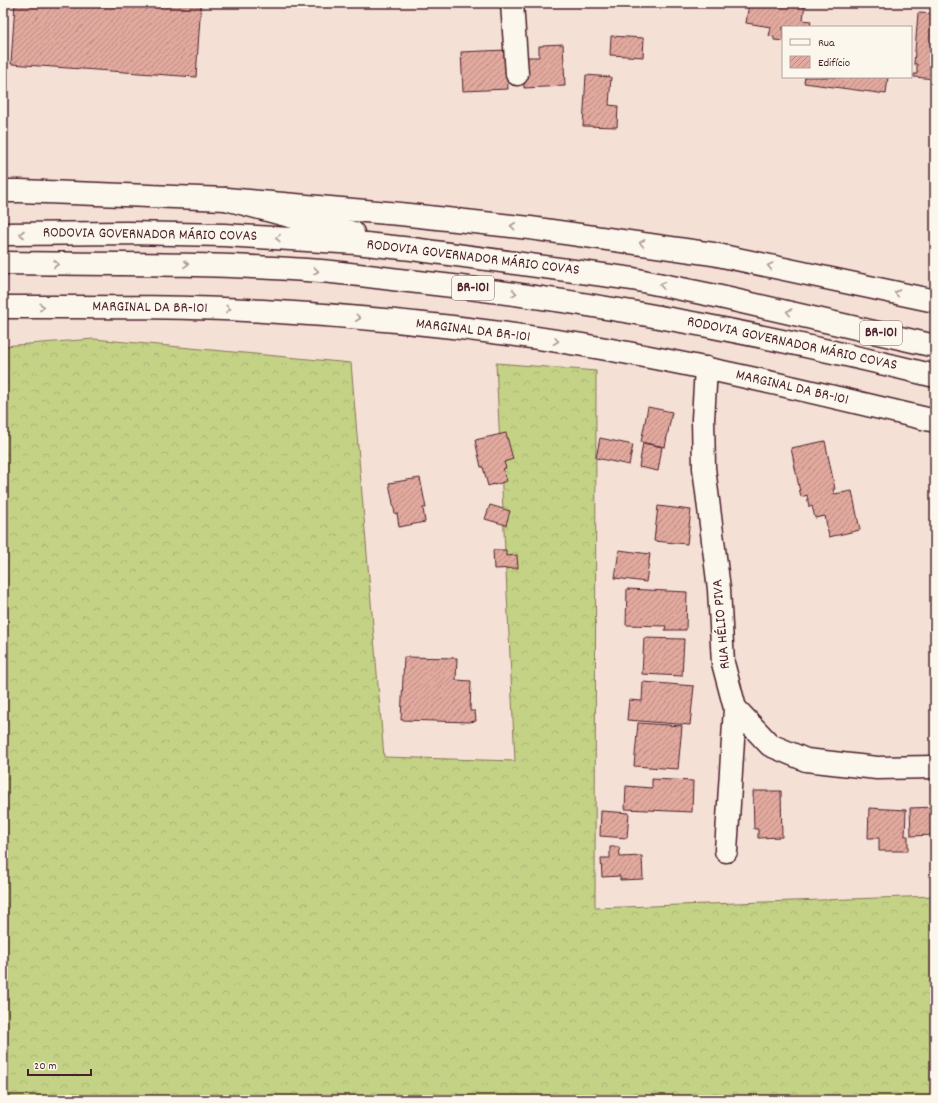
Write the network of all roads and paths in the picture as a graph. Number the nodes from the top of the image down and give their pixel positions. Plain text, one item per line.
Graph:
1 (512, 3) edge
2 (517, 74) dead end
3 (3, 191) edge
4 (226, 199) junction
5 (3, 234) edge
6 (412, 249) junction
7 (3, 263) edge
8 (935, 301) edge
9 (3, 307) edge
10 (935, 346) edge
11 (706, 368) junction
12 (935, 376) edge
13 (935, 421) edge
14 (735, 708) junction
15 (935, 767) edge
16 (726, 851) dead end

1 - 2 main road
3 - 4 main road
4 - 6 main road
8 -> 4 main road
6 -> 5 main road, RODOVIA GOVERNADOR MÁRIO COVAS / BR-101
10 -> 6 main road, RODOVIA GOVERNADOR MÁRIO COVAS / BR-101
7 -> 12 main road, RODOVIA GOVERNADOR MÁRIO COVAS / BR-101
9 -> 11 main road, MARGINAL DA BR-101
11 - 13 main road, MARGINAL DA BR-101
11 - 14 main road, RUA HÉLIO PIVA
14 - 15 main road, RUA HÉLIO PIVA
14 - 16 main road

